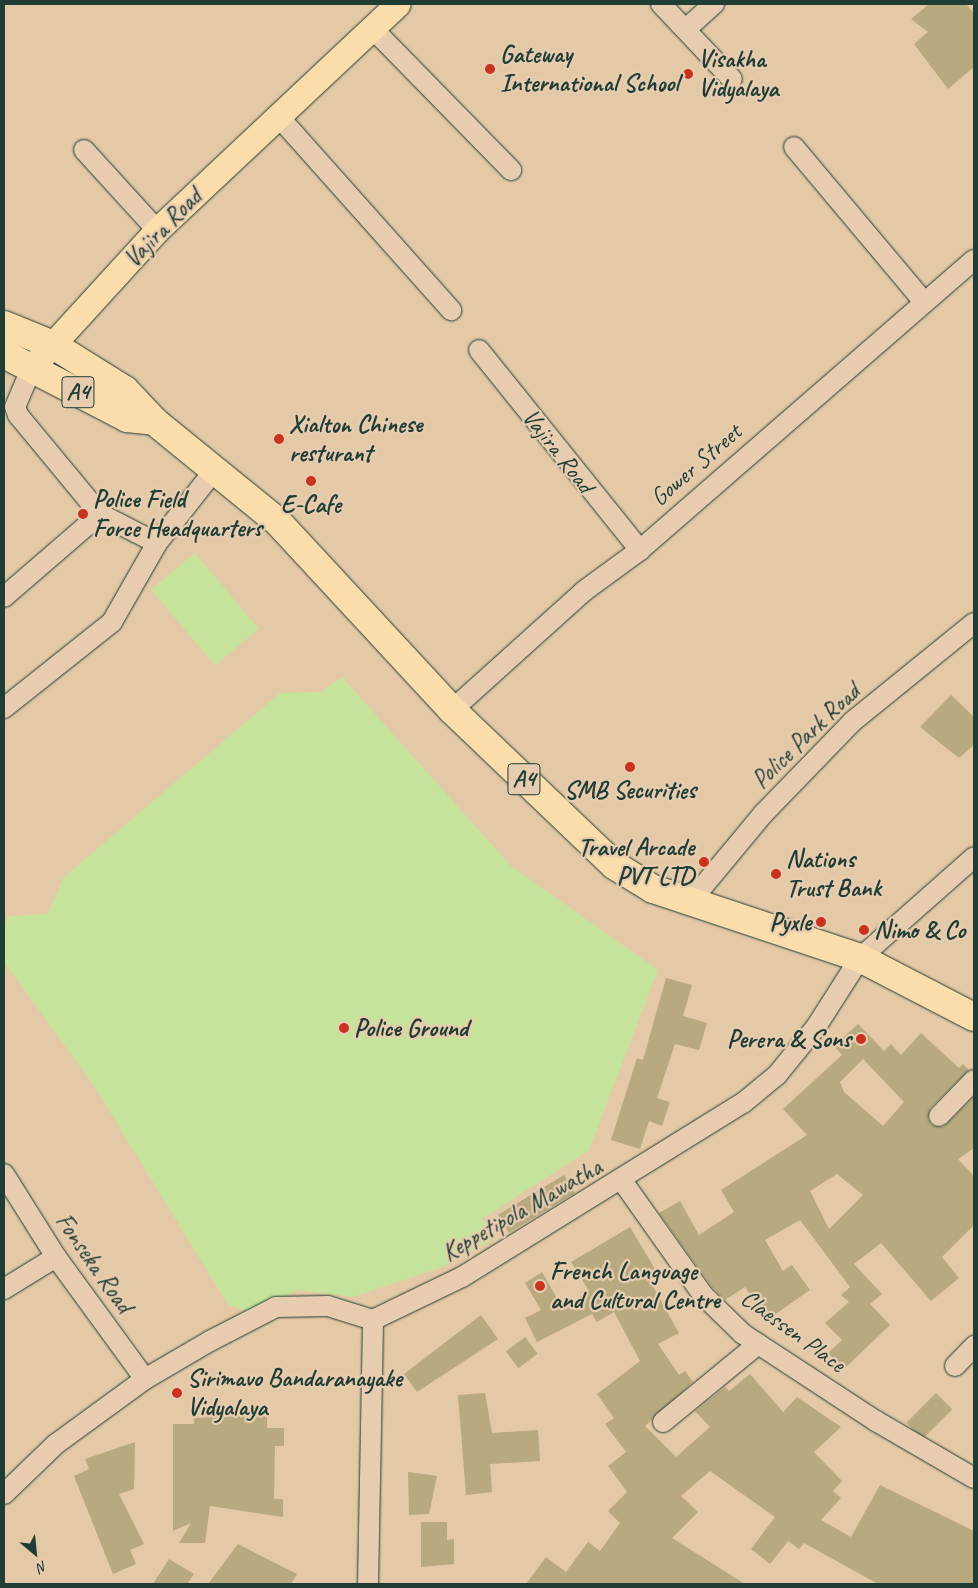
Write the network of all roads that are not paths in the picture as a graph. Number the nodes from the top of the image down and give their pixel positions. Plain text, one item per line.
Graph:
1 (661, 4) edge
2 (714, 4) edge
3 (384, 13) edge
4 (686, 29) junction
5 (732, 79) dead end
6 (279, 117) junction
7 (794, 147) dead end
8 (84, 150) dead end
9 (511, 170) dead end
10 (157, 230) junction
11 (974, 260) edge
12 (924, 301) junction
13 (451, 310) dead end
14 (4, 325) edge
15 (53, 345) junction
16 (479, 350) dead end
17 (4, 354) edge
18 (32, 367) junction
19 (154, 421) junction
20 (213, 472) junction
21 (100, 514) junction
22 (157, 543) junction
23 (640, 550) junction
24 (4, 597) edge
25 (974, 623) edge
26 (4, 708) edge
27 (452, 710) junction
28 (974, 857) edge
29 (690, 902) junction
30 (860, 958) junction
31 (974, 1017) edge
32 (974, 1080) edge
33 (939, 1116) dead end
34 (4, 1174) edge
35 (623, 1182) junction
36 (56, 1257) junction
37 (4, 1289) edge
38 (373, 1320) junction
39 (758, 1344) junction
40 (974, 1346) edge
41 (955, 1366) dead end
42 (145, 1379) junction
43 (663, 1422) dead end
44 (974, 1478) edge
45 (4, 1494) edge
46 (368, 1584) edge

1 - 4 street
2 - 4 street
3 - 6 main road, Vajira Road
3 - 9 street
4 - 5 street
6 - 10 main road, Vajira Road
6 - 13 street
7 - 12 street
8 - 10 street
10 - 15 main road, Vajira Road
11 - 12 street, Gower Street
12 - 23 street, Gower Street
14 - 15 highway, A4
15 - 18 main road, Vajira Road
15 - 19 highway, A4
16 - 23 street, Vajira Road
17 - 18 highway, A4
18 - 19 highway, A4
18 - 21 street
19 - 20 highway, A4
20 - 22 street
20 - 27 highway, A4
21 - 22 street
21 - 24 street
22 - 26 street
23 - 27 street, Gower Street
25 - 29 street, Police Park Road
27 - 29 highway, A4
28 - 30 street, Keppetipola Mawatha
29 - 30 highway, A4
30 - 31 highway, A4
30 - 35 street, Keppetipola Mawatha
32 - 33 street
34 - 36 street, Fonseka Road
35 - 38 street, Keppetipola Mawatha
35 - 39 street, Claessen Place
36 - 37 street
36 - 42 street, Fonseka Road
38 - 42 street
38 - 46 street
39 - 43 street
39 - 44 street, Claessen Place
40 - 41 street
42 - 45 street

